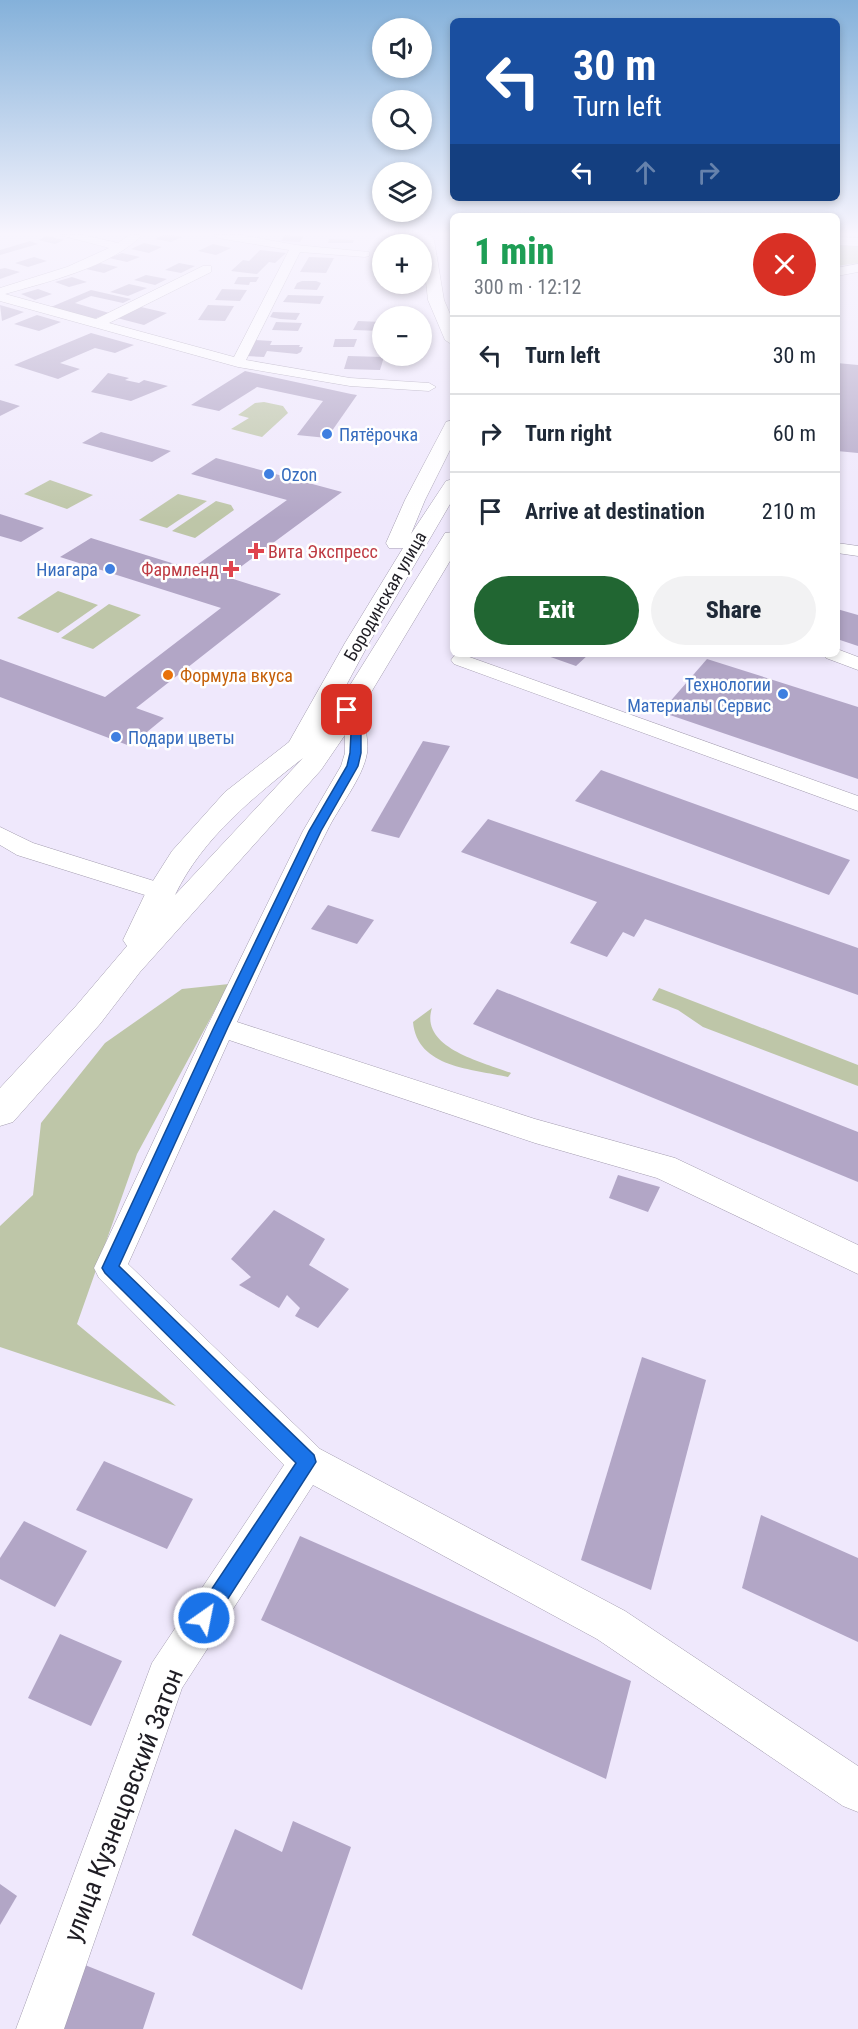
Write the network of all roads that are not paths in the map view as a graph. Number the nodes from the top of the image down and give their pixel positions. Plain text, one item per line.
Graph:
1 (118, 330) edge
2 (255, 330) edge
3 (238, 363) junction
4 (429, 387) dead end
5 (450, 432) edge
6 (450, 490) edge
7 (450, 543) edge
8 (840, 548) edge
9 (858, 551) edge
10 (357, 643) junction
11 (840, 657) edge
12 (460, 660) dead end
13 (858, 664) edge
14 (347, 710) junction
15 (858, 804) edge
16 (0, 835) edge
17 (161, 892) junction
18 (129, 964) junction
19 (221, 1027) junction
20 (0, 1112) edge
21 (858, 1260) edge
22 (307, 1462) junction
23 (858, 1791) edge
24 (40, 2029) edge

1 - 3 street
2 - 3 street
3 - 4 street
5 - 10 street
6 - 10 street, Бородинская улица
7 - 14 street, Бородинская улица
8 - 9 street
10 - 17 street, Бородинская улица
11 - 13 street
12 - 15 street
14 - 18 street, Бородинская улица
14 - 19 street
16 - 17 street
17 - 18 street, Бородинская улица
18 - 20 street, Бородинская улица
19 - 21 street
19 - 22 street
22 - 23 street
22 - 24 street, улица Кузнецовский Затон

